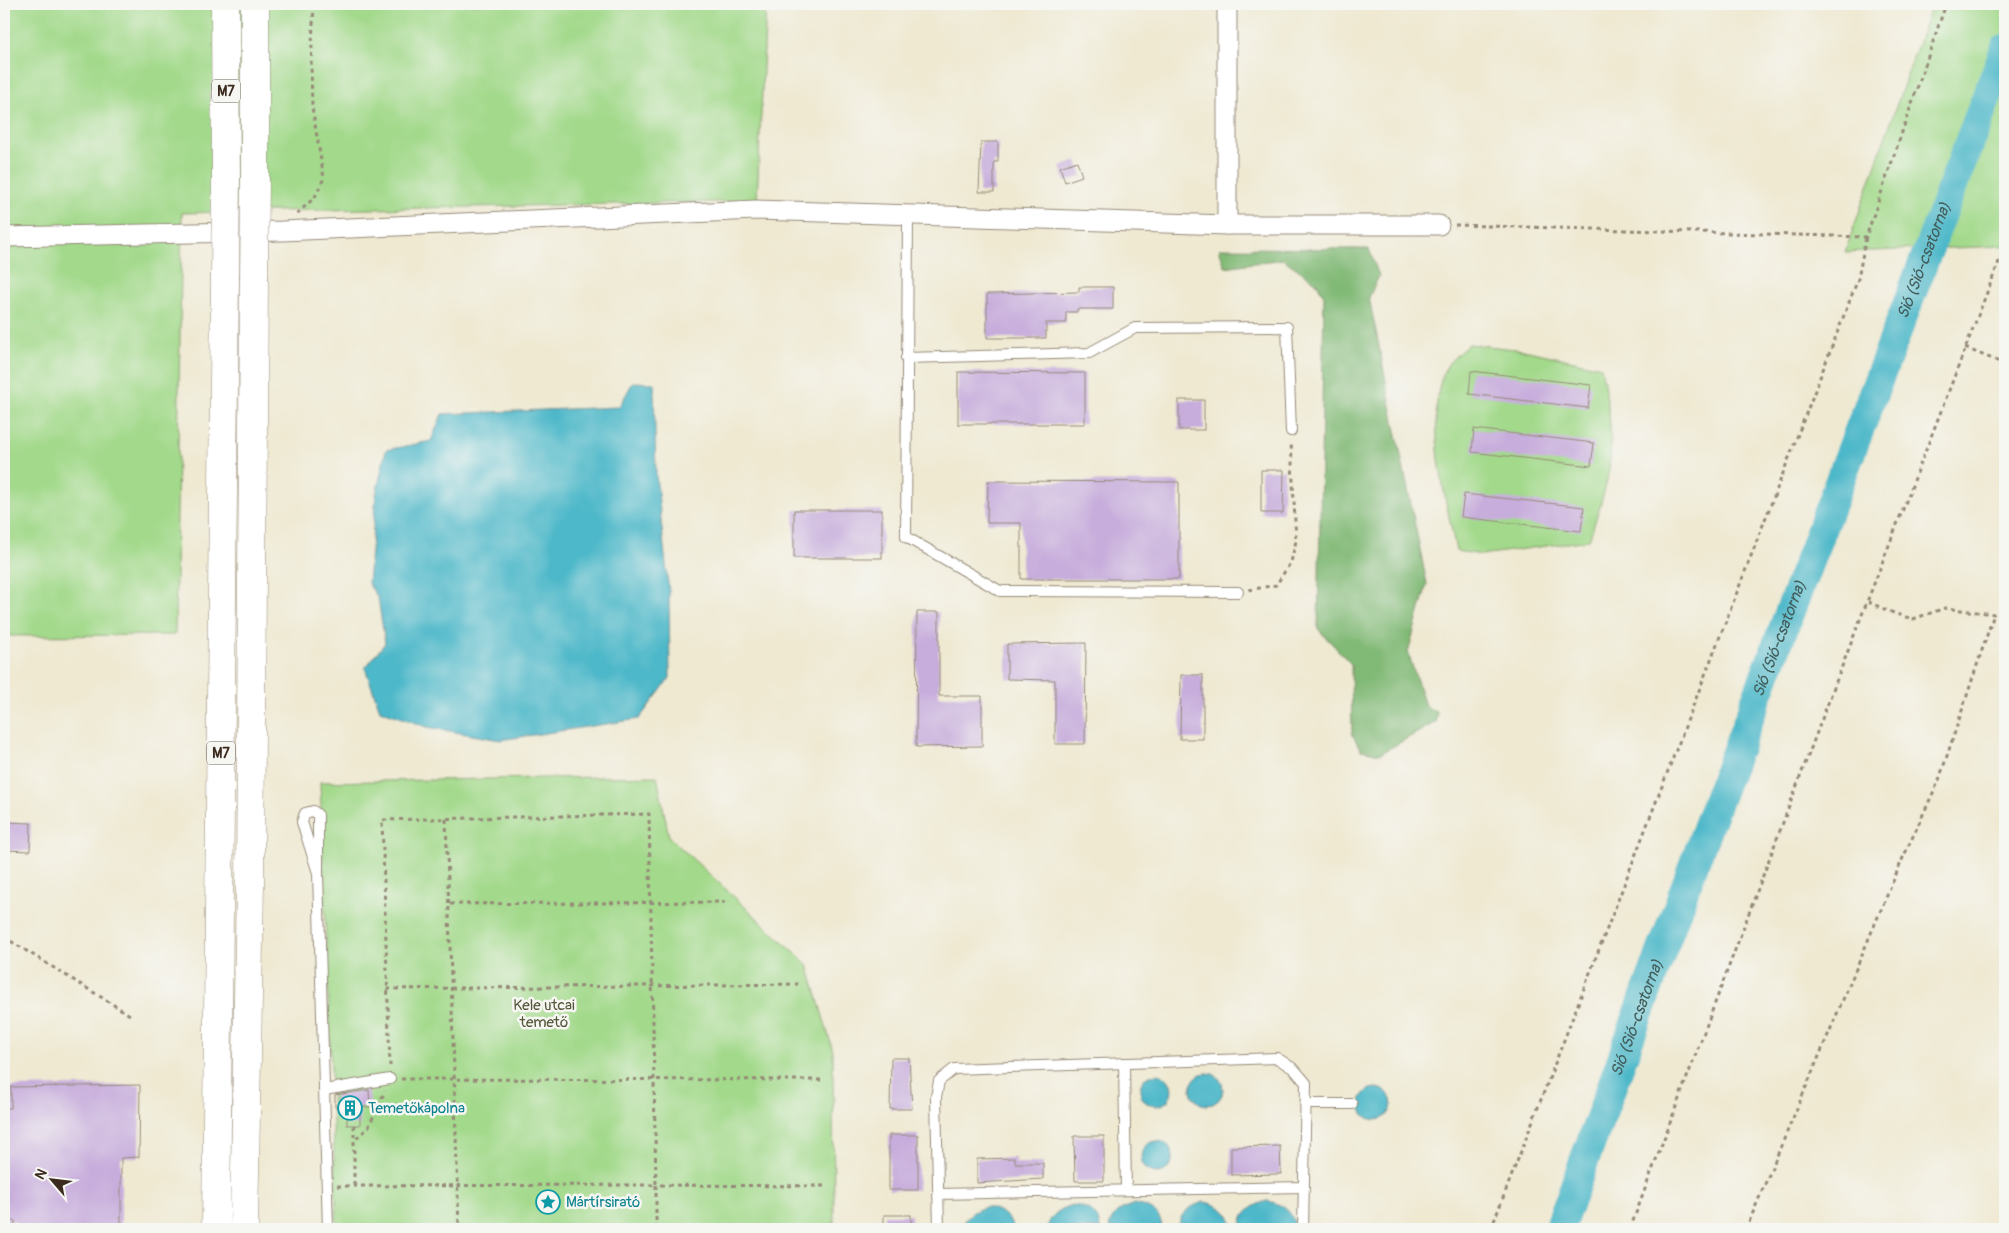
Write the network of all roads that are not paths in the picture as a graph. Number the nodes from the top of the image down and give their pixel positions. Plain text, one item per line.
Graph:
1 (225, 4) edge
2 (255, 4) edge
3 (1227, 4) edge
4 (908, 216) junction
5 (1226, 225) junction
6 (1439, 225) road end
7 (4, 237) edge
8 (906, 358) junction
9 (1291, 431) road end
10 (1238, 592) road end
11 (318, 873) junction
12 (1124, 1063) junction
13 (390, 1079) road end
14 (324, 1090) junction
15 (1305, 1104) junction
16 (1352, 1104) dead end
17 (1304, 1186) junction
18 (1126, 1190) junction
19 (938, 1194) junction
20 (216, 1229) edge
21 (244, 1229) edge
22 (328, 1229) edge
23 (939, 1229) edge
24 (1303, 1229) edge

1 - 20 highway, M7, bridge
2 - 21 highway, M7, bridge
3 - 5 street
4 - 5 street
4 - 7 street
4 - 8 lane
5 - 6 street
8 - 9 lane
8 - 10 lane
11 - 11 lane
11 - 14 lane
12 - 15 lane
12 - 18 lane
12 - 19 lane
13 - 14 lane
14 - 22 lane
15 - 16 lane
15 - 17 lane
17 - 18 lane
17 - 24 lane
18 - 19 lane
19 - 23 lane

